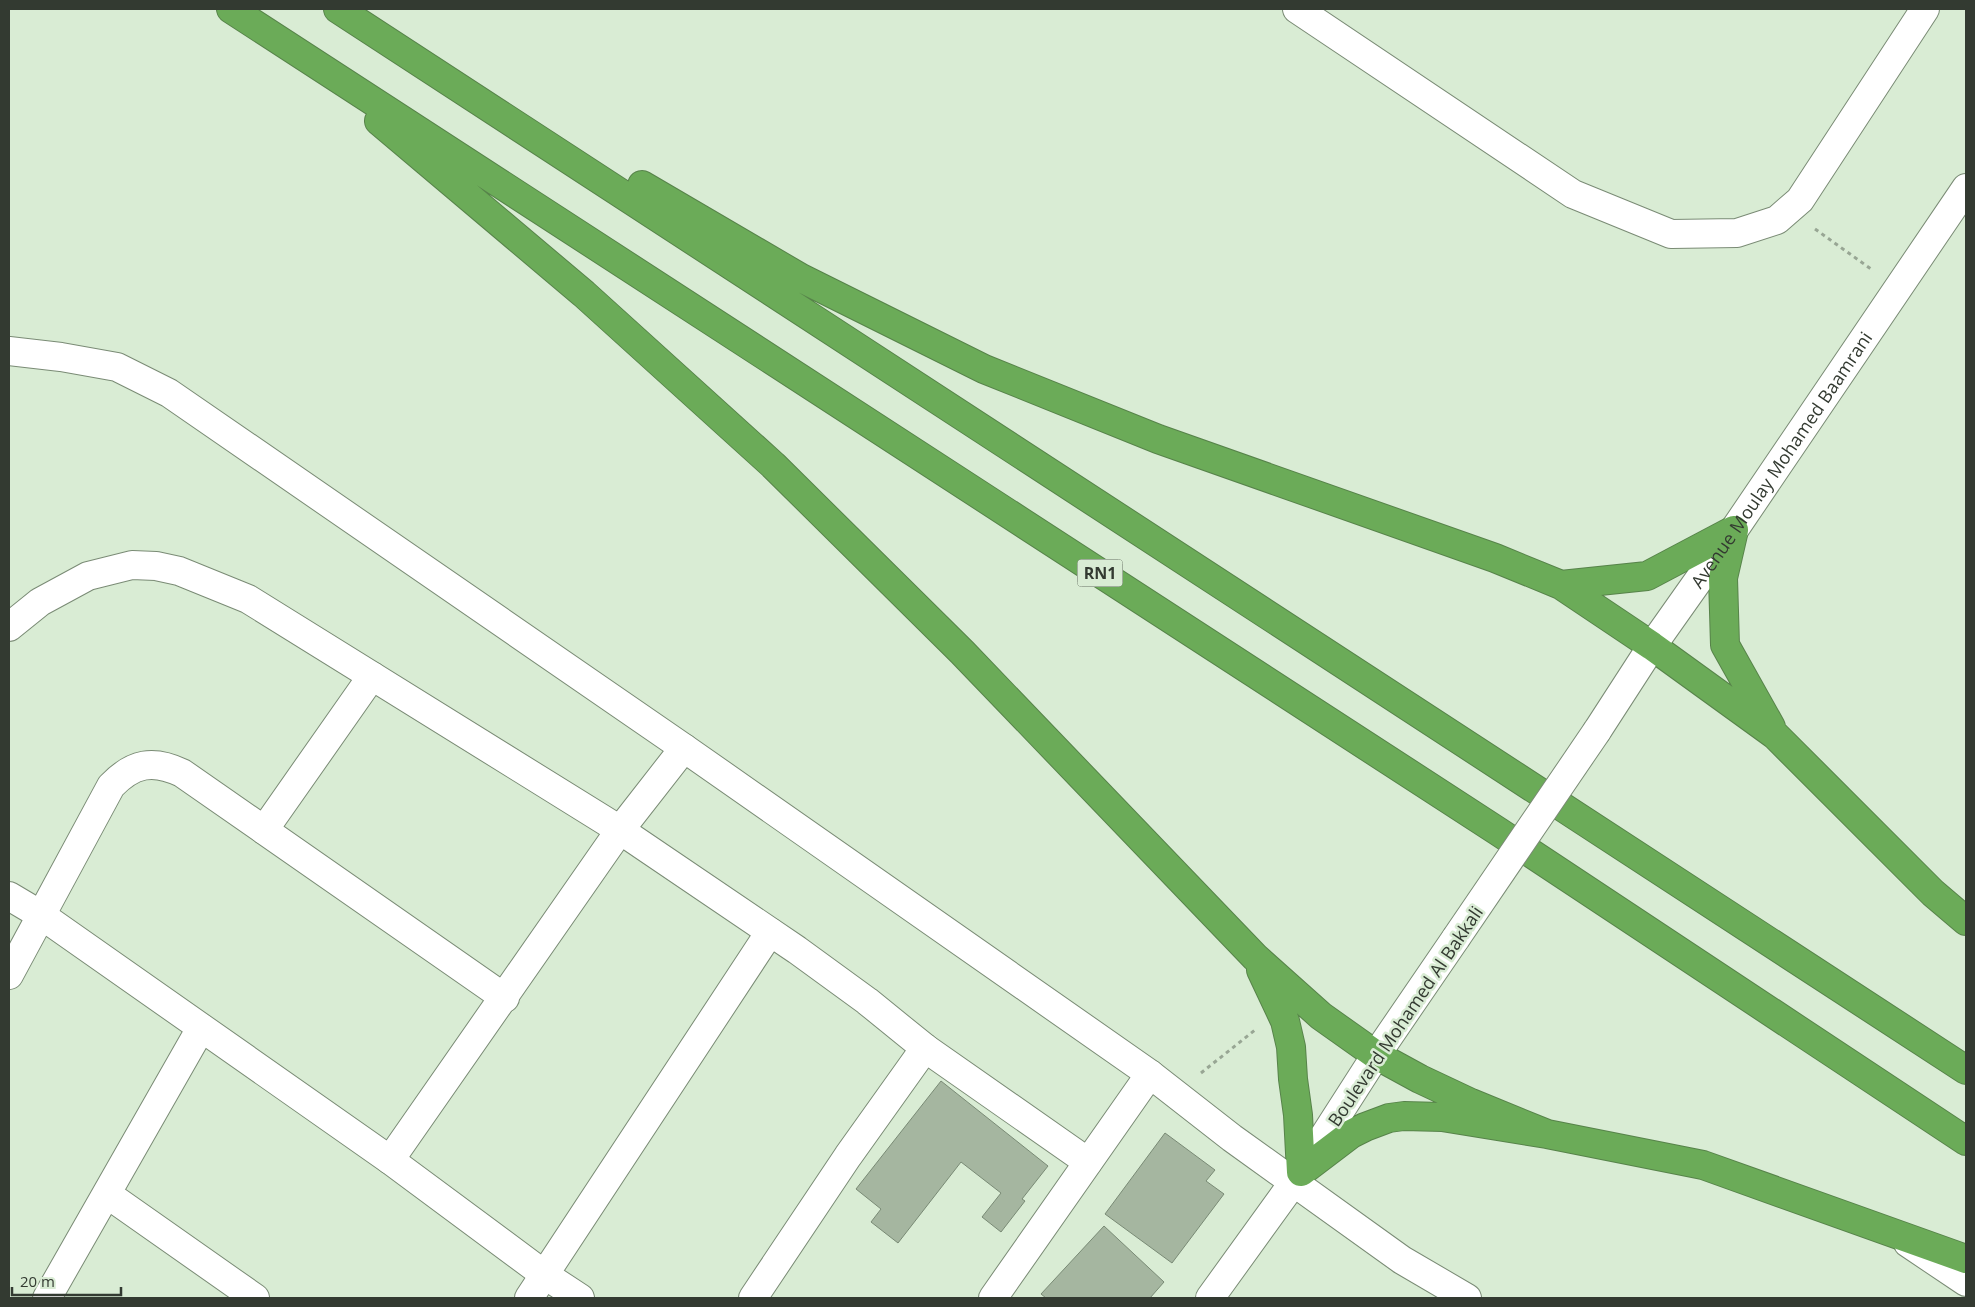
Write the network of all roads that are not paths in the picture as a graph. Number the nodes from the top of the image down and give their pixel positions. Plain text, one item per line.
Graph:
1 (231, 9) edge
2 (338, 9) edge
3 (1297, 9) edge
4 (1925, 9) edge
5 (288, 45) junction
6 (1966, 188) edge
7 (9, 351) edge
8 (1734, 530) junction
9 (1561, 585) junction
10 (9, 627) edge
11 (1652, 646) junction
12 (372, 676) junction
13 (1597, 731) joint
14 (1775, 735) junction
15 (684, 748) junction
16 (264, 830) junction
17 (620, 830) junction
18 (9, 896) edge
19 (41, 915) junction
20 (1966, 921) edge
21 (770, 932) junction
22 (1255, 957) junction
23 (9, 975) edge
24 (505, 998) junction
25 (201, 1028) junction
26 (925, 1048) junction
27 (1376, 1054) junction
28 (1966, 1070) edge
29 (1150, 1074) junction
30 (1548, 1134) junction
31 (1966, 1141) edge
32 (390, 1160) junction
33 (1088, 1162) junction
34 (1298, 1177) junction
35 (106, 1194) junction
36 (1890, 1232) junction
37 (1966, 1259) edge
38 (545, 1275) junction
39 (1966, 1282) edge
40 (47, 1298) edge
41 (255, 1298) edge
42 (529, 1298) edge
43 (580, 1298) edge
44 (754, 1298) edge
45 (993, 1298) edge
46 (1210, 1298) edge
47 (1467, 1298) edge

1 - 5 highway, RN1
2 - 9 highway
2 - 28 highway
3 - 4 street
5 - 22 highway
5 - 31 highway, RN1
6 - 8 street, Avenue Moulay Mohamed Baamrani
7 - 15 street
8 - 9 highway
8 - 11 street, Avenue Moulay Mohamed Baamrani
8 - 14 highway
9 - 11 highway
10 - 12 street
11 - 13 street, Avenue Moulay Mohamed Baamrani
11 - 14 highway
12 - 16 street
12 - 17 street
13 - 27 street, Boulevard Mohamed Al Bakkali, bridge
14 - 20 highway
15 - 17 street
15 - 29 street
16 - 19 street
16 - 24 street
17 - 21 street
17 - 24 street
18 - 19 street
19 - 23 street
19 - 25 street
21 - 26 street
21 - 38 street
22 - 27 highway
22 - 34 highway
24 - 32 street
25 - 32 street
25 - 35 street
26 - 33 street
26 - 44 street
27 - 30 highway
27 - 34 street, Boulevard Mohamed Al Bakkali
29 - 33 street
29 - 34 street
30 - 34 highway
30 - 36 highway
32 - 38 street
33 - 45 street
34 - 46 street, Boulevard Mohamed Al Bakkali
34 - 47 street
35 - 40 street
35 - 41 street
36 - 37 highway
36 - 39 street
38 - 42 street
38 - 43 street

